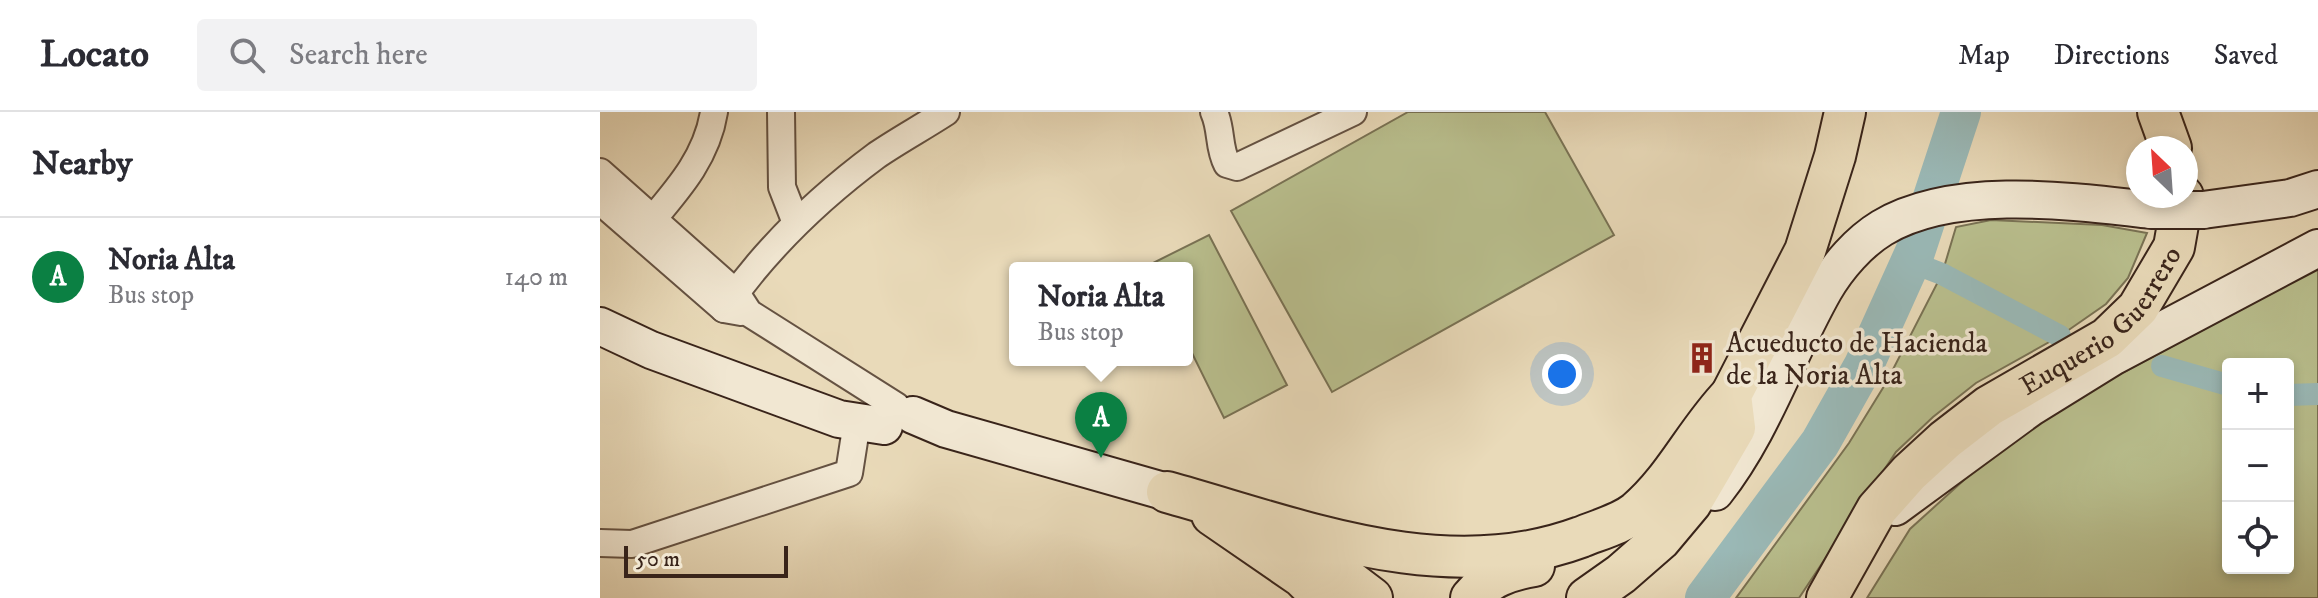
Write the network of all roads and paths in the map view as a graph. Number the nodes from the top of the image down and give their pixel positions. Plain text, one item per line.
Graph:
1 (714, 112) edge
2 (781, 112) edge
3 (946, 112) edge
4 (1214, 112) edge
5 (1353, 112) edge
6 (1845, 112) edge
7 (2158, 112) edge
8 (2167, 136) edge
9 (600, 172) edge
10 (2318, 189) edge
11 (600, 201) edge
12 (2126, 203) edge
13 (2198, 204) edge
14 (2179, 208) edge
15 (652, 220) junction
16 (796, 223) junction
17 (2318, 248) edge
18 (736, 305) junction
19 (600, 326) edge
20 (1731, 395) junction
21 (891, 421) junction
22 (1660, 488) junction
23 (1183, 499) junction
24 (600, 543) edge
25 (1853, 552) junction
26 (1621, 574) junction
27 (1323, 598) edge
28 (1372, 598) edge
29 (1471, 598) edge
30 (1587, 598) edge
31 (1827, 598) edge

1 - 15 street
2 - 16 street
3 - 16 street
4 - 5 street
6 - 20 main road
7 - 8 main road
9 - 15 street
10 - 13 main road
11 - 18 street
12 - 26 main road
14 - 25 main road, Euquerio Guerrero
15 - 18 street
16 - 18 street
17 - 25 main road
18 - 21 street
19 - 21 main road
20 - 22 main road
20 - 26 main road
21 - 23 main road
21 - 24 street
22 - 23 main road
22 - 29 main road
23 - 27 main road
23 - 28 main road
25 - 31 main road, Euquerio Guerrero
26 - 30 main road

